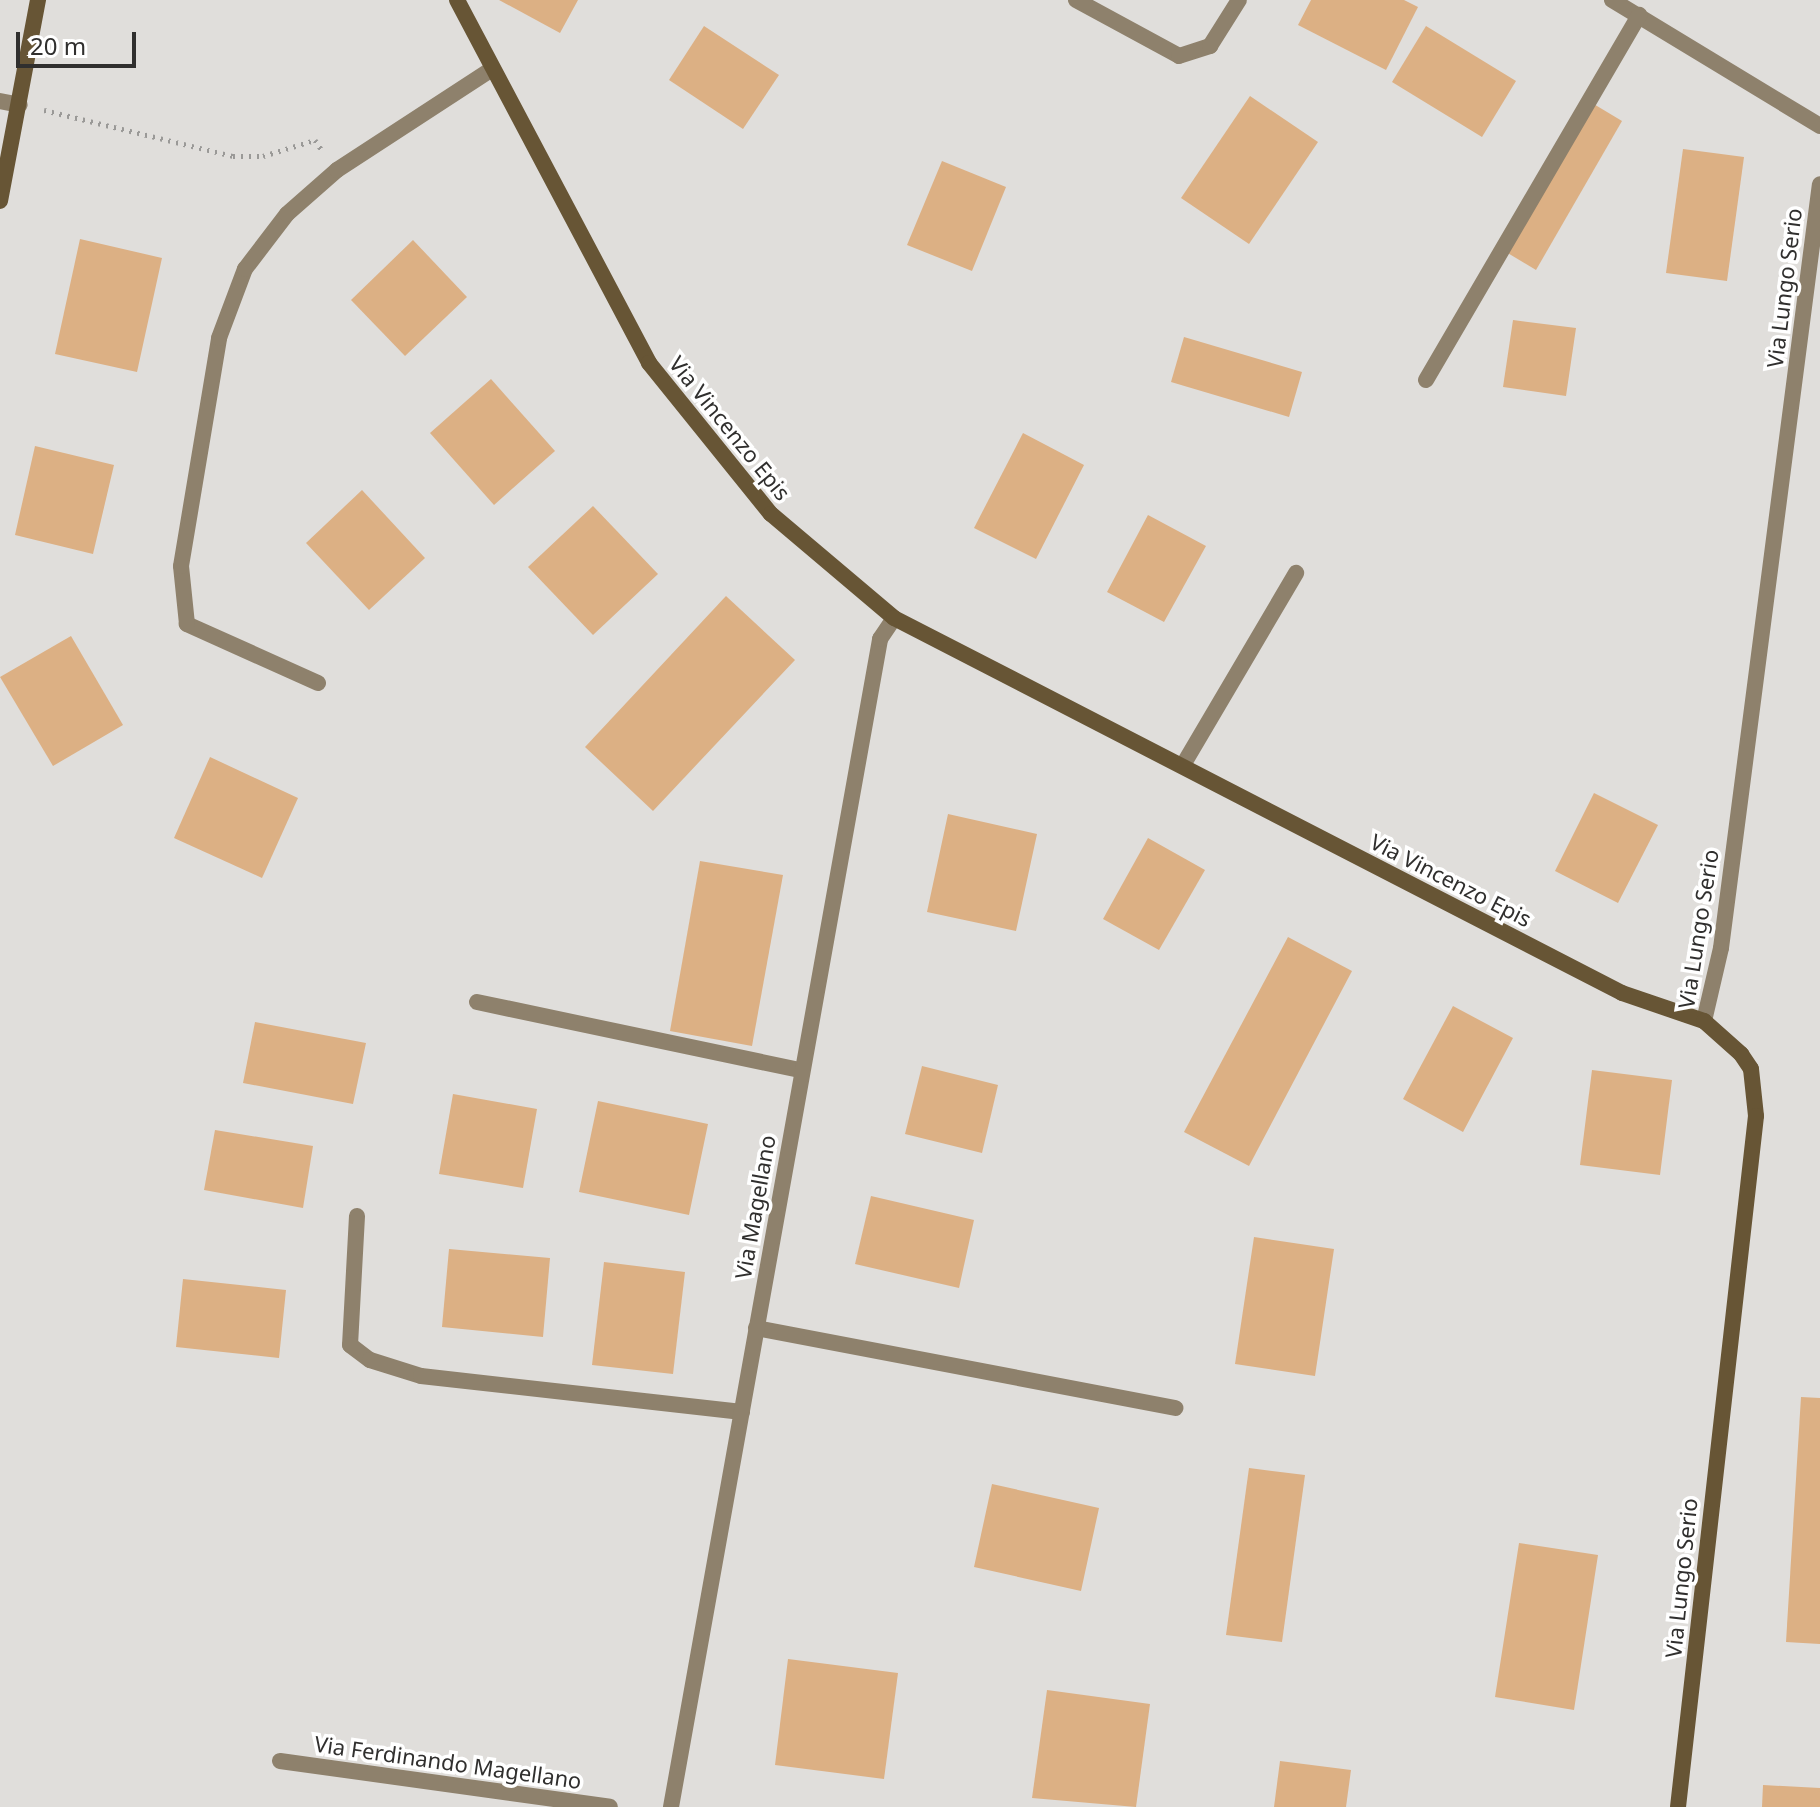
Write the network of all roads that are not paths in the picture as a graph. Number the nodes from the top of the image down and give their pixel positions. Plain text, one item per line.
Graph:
1 (38, 0) edge
2 (457, 0) edge
3 (1076, 0) edge
4 (1239, 0) edge
5 (1612, 0) edge
6 (1639, 15) junction
7 (492, 69) junction
8 (0, 101) edge
9 (20, 105) junction
10 (1820, 126) edge
11 (1820, 184) edge
12 (0, 201) edge
13 (1426, 380) dead end
14 (1296, 573) dead end
15 (894, 618) junction
16 (318, 683) dead end
17 (1183, 765) junction
18 (477, 1002) dead end
19 (1704, 1021) junction
20 (801, 1070) junction
21 (357, 1216) dead end
22 (756, 1328) junction
23 (1175, 1408) dead end
24 (742, 1412) junction
25 (280, 1761) dead end
26 (610, 1807) edge
27 (671, 1807) edge
28 (1678, 1807) edge

1 - 9 street
2 - 7 street, Via Vincenzo Epis
3 - 4 street
5 - 6 street
6 - 10 street
6 - 13 street
7 - 15 street, Via Vincenzo Epis
7 - 16 street
8 - 9 street
9 - 12 street
11 - 19 street, Via Lungo Serio
14 - 17 street
15 - 17 street, Via Vincenzo Epis
15 - 20 street, Via Magellano
17 - 19 street, Via Vincenzo Epis
18 - 20 street
19 - 28 street, Via Lungo Serio
20 - 22 street, Via Magellano
21 - 24 street
22 - 23 street
22 - 24 street, Via Magellano
24 - 27 street, Via Magellano
25 - 26 street, Via Ferdinando Magellano

